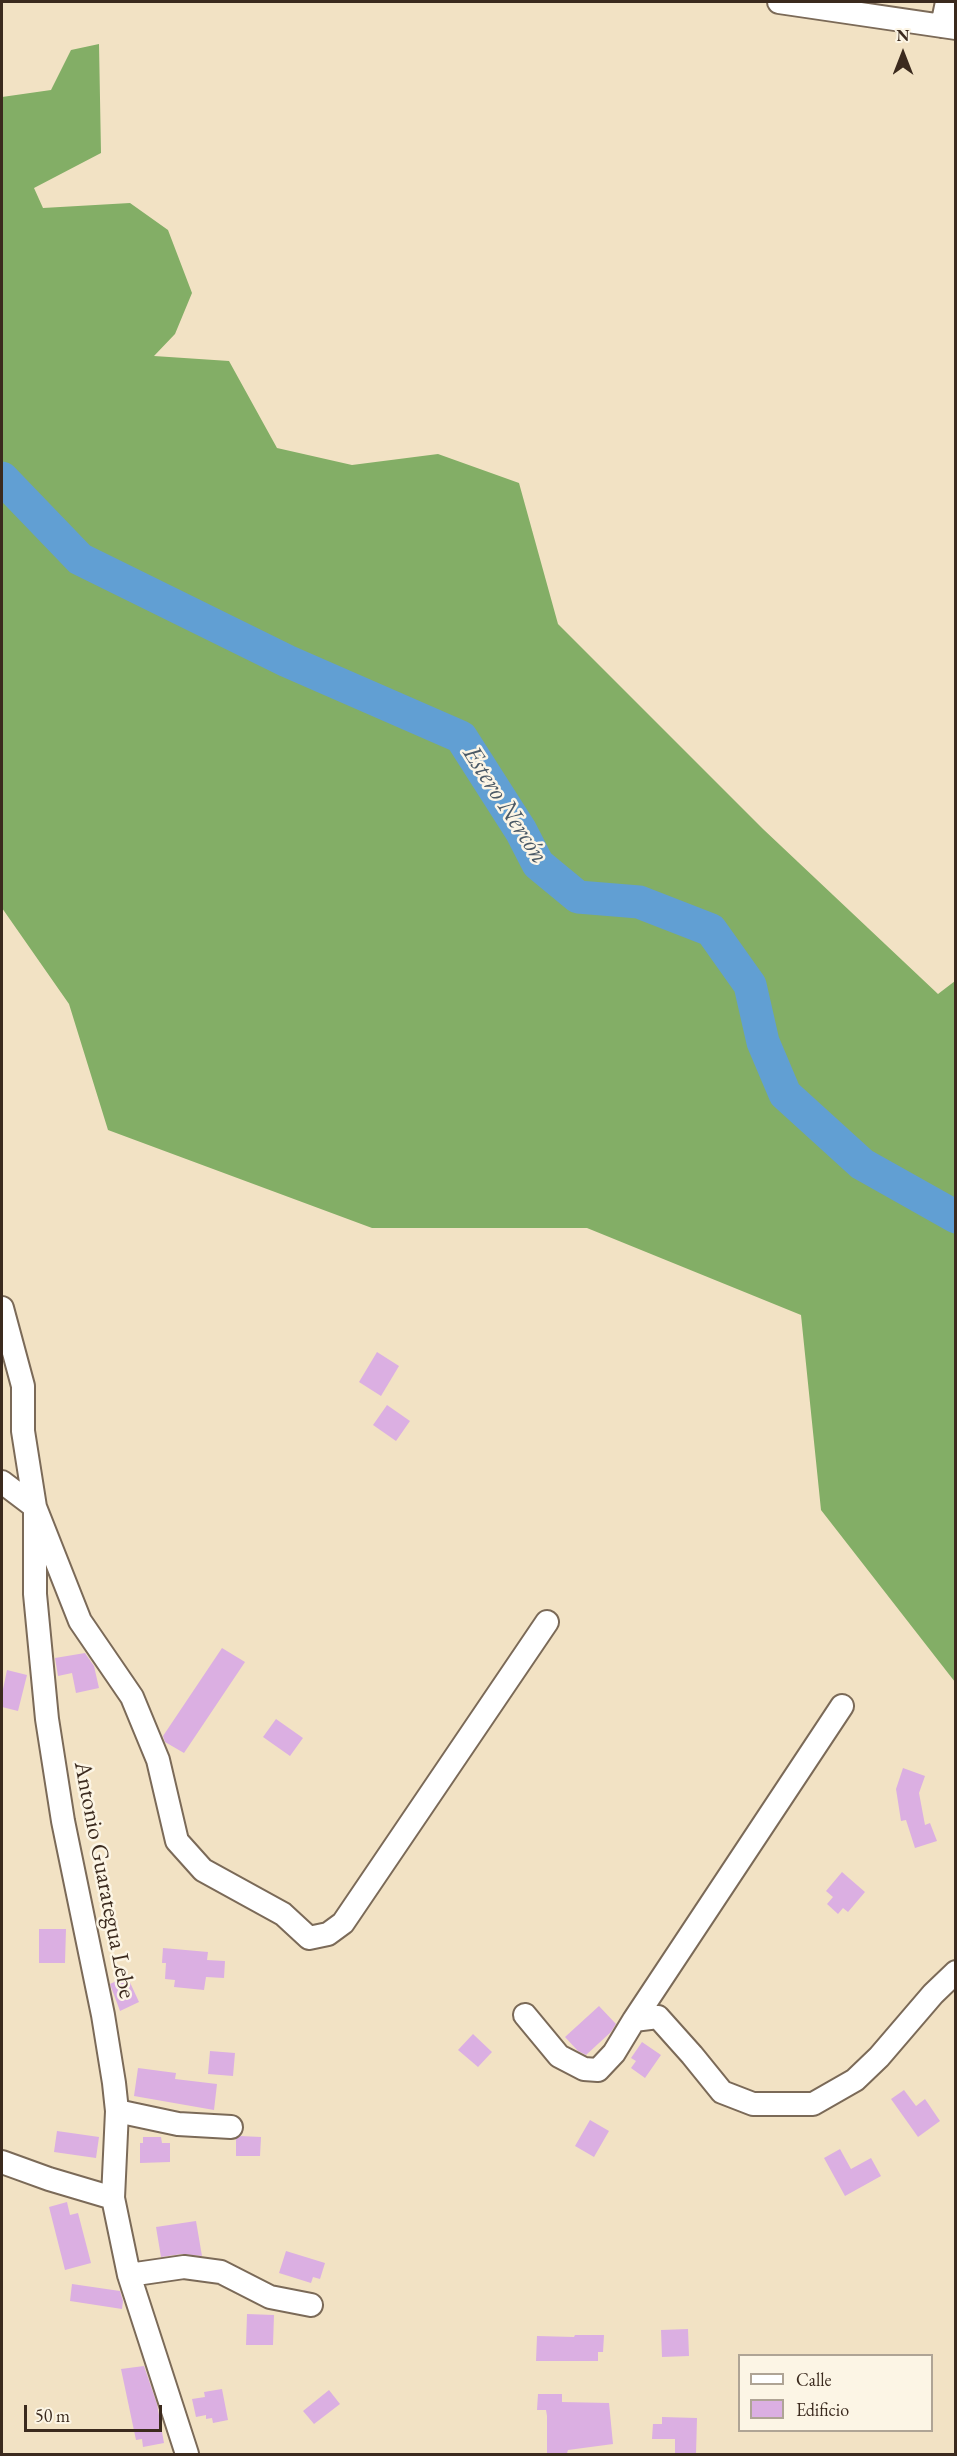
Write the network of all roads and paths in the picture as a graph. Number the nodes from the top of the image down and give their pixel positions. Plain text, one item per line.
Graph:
1 (779, 2) edge
2 (947, 2) edge
3 (949, 27) edge
4 (2, 1308) edge
5 (2, 1482) edge
6 (35, 1507) junction
7 (548, 1622) dead end
8 (842, 1706) dead end
9 (956, 1972) edge
10 (525, 2015) dead end
11 (634, 2020) junction
12 (117, 2110) junction
13 (231, 2127) dead end
14 (2, 2162) edge
15 (113, 2198) junction
16 (129, 2275) junction
17 (310, 2305) dead end
18 (187, 2454) edge

1 - 3 street
2 - 3 street
4 - 6 street, Antonio Guarategua Lebe
5 - 6 street
6 - 7 street
6 - 12 street, Antonio Guarategua Lebe
8 - 11 street
9 - 11 street
10 - 11 street
12 - 13 street
12 - 15 street, Antonio Guarategua Lebe
14 - 15 street
15 - 16 street, Antonio Guarategua Lebe
16 - 17 street
16 - 18 street, Antonio Guarategua Lebe

